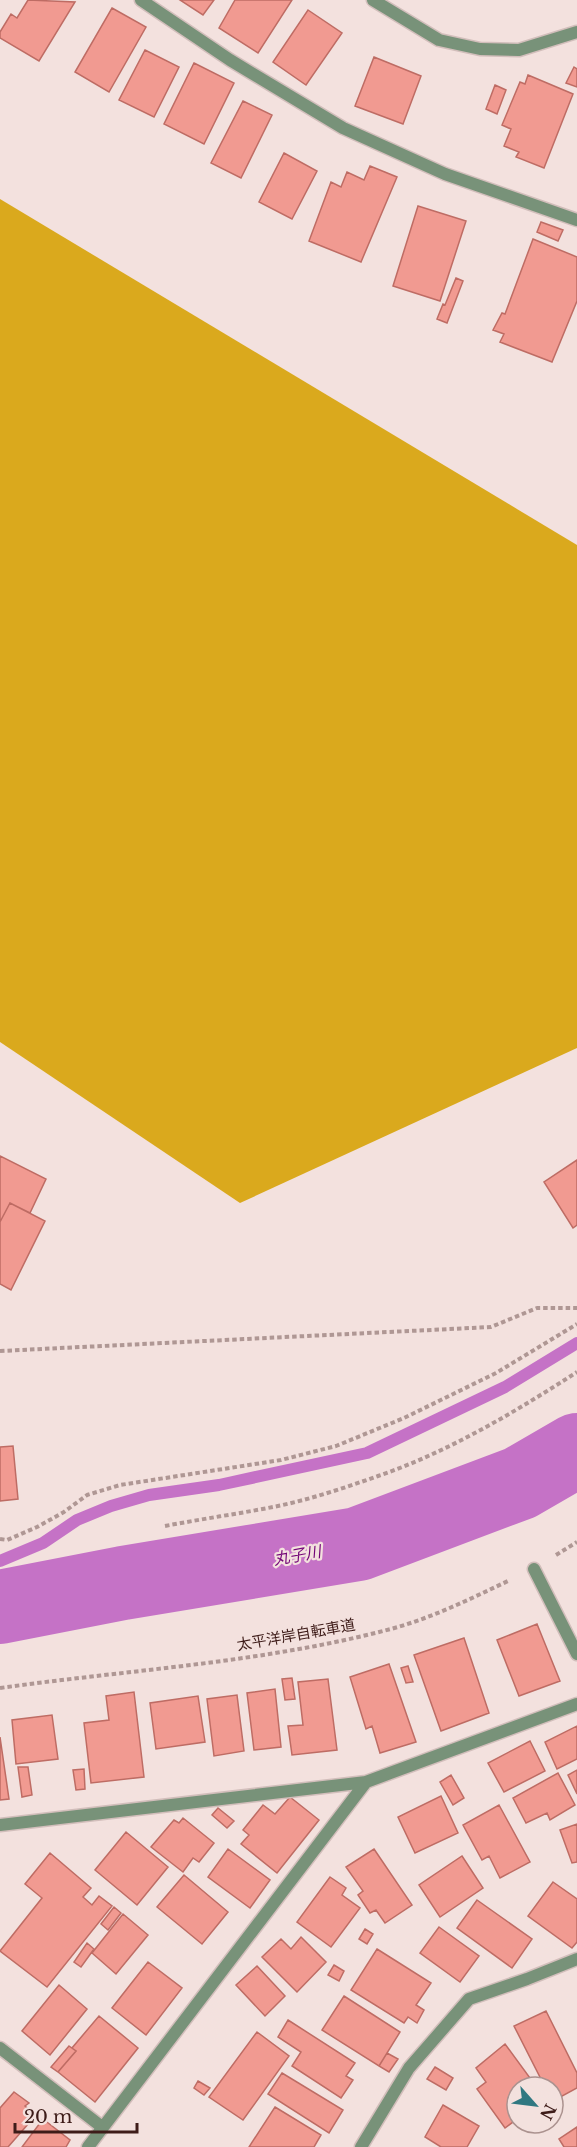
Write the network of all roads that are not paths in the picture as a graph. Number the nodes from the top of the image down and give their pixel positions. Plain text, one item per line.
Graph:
1 (141, 0) edge
2 (373, 0) edge
3 (577, 32) edge
4 (577, 220) edge
5 (534, 1569) road end
6 (577, 1653) edge
7 (577, 1704) edge
8 (366, 1782) junction
9 (0, 1825) edge
10 (577, 1959) edge
11 (0, 2048) edge
12 (102, 2127) junction
13 (88, 2147) edge
14 (361, 2147) edge

1 - 4 street
2 - 3 street
5 - 6 street
7 - 8 street
8 - 9 street
8 - 12 street
10 - 14 street
11 - 12 street
12 - 13 street

